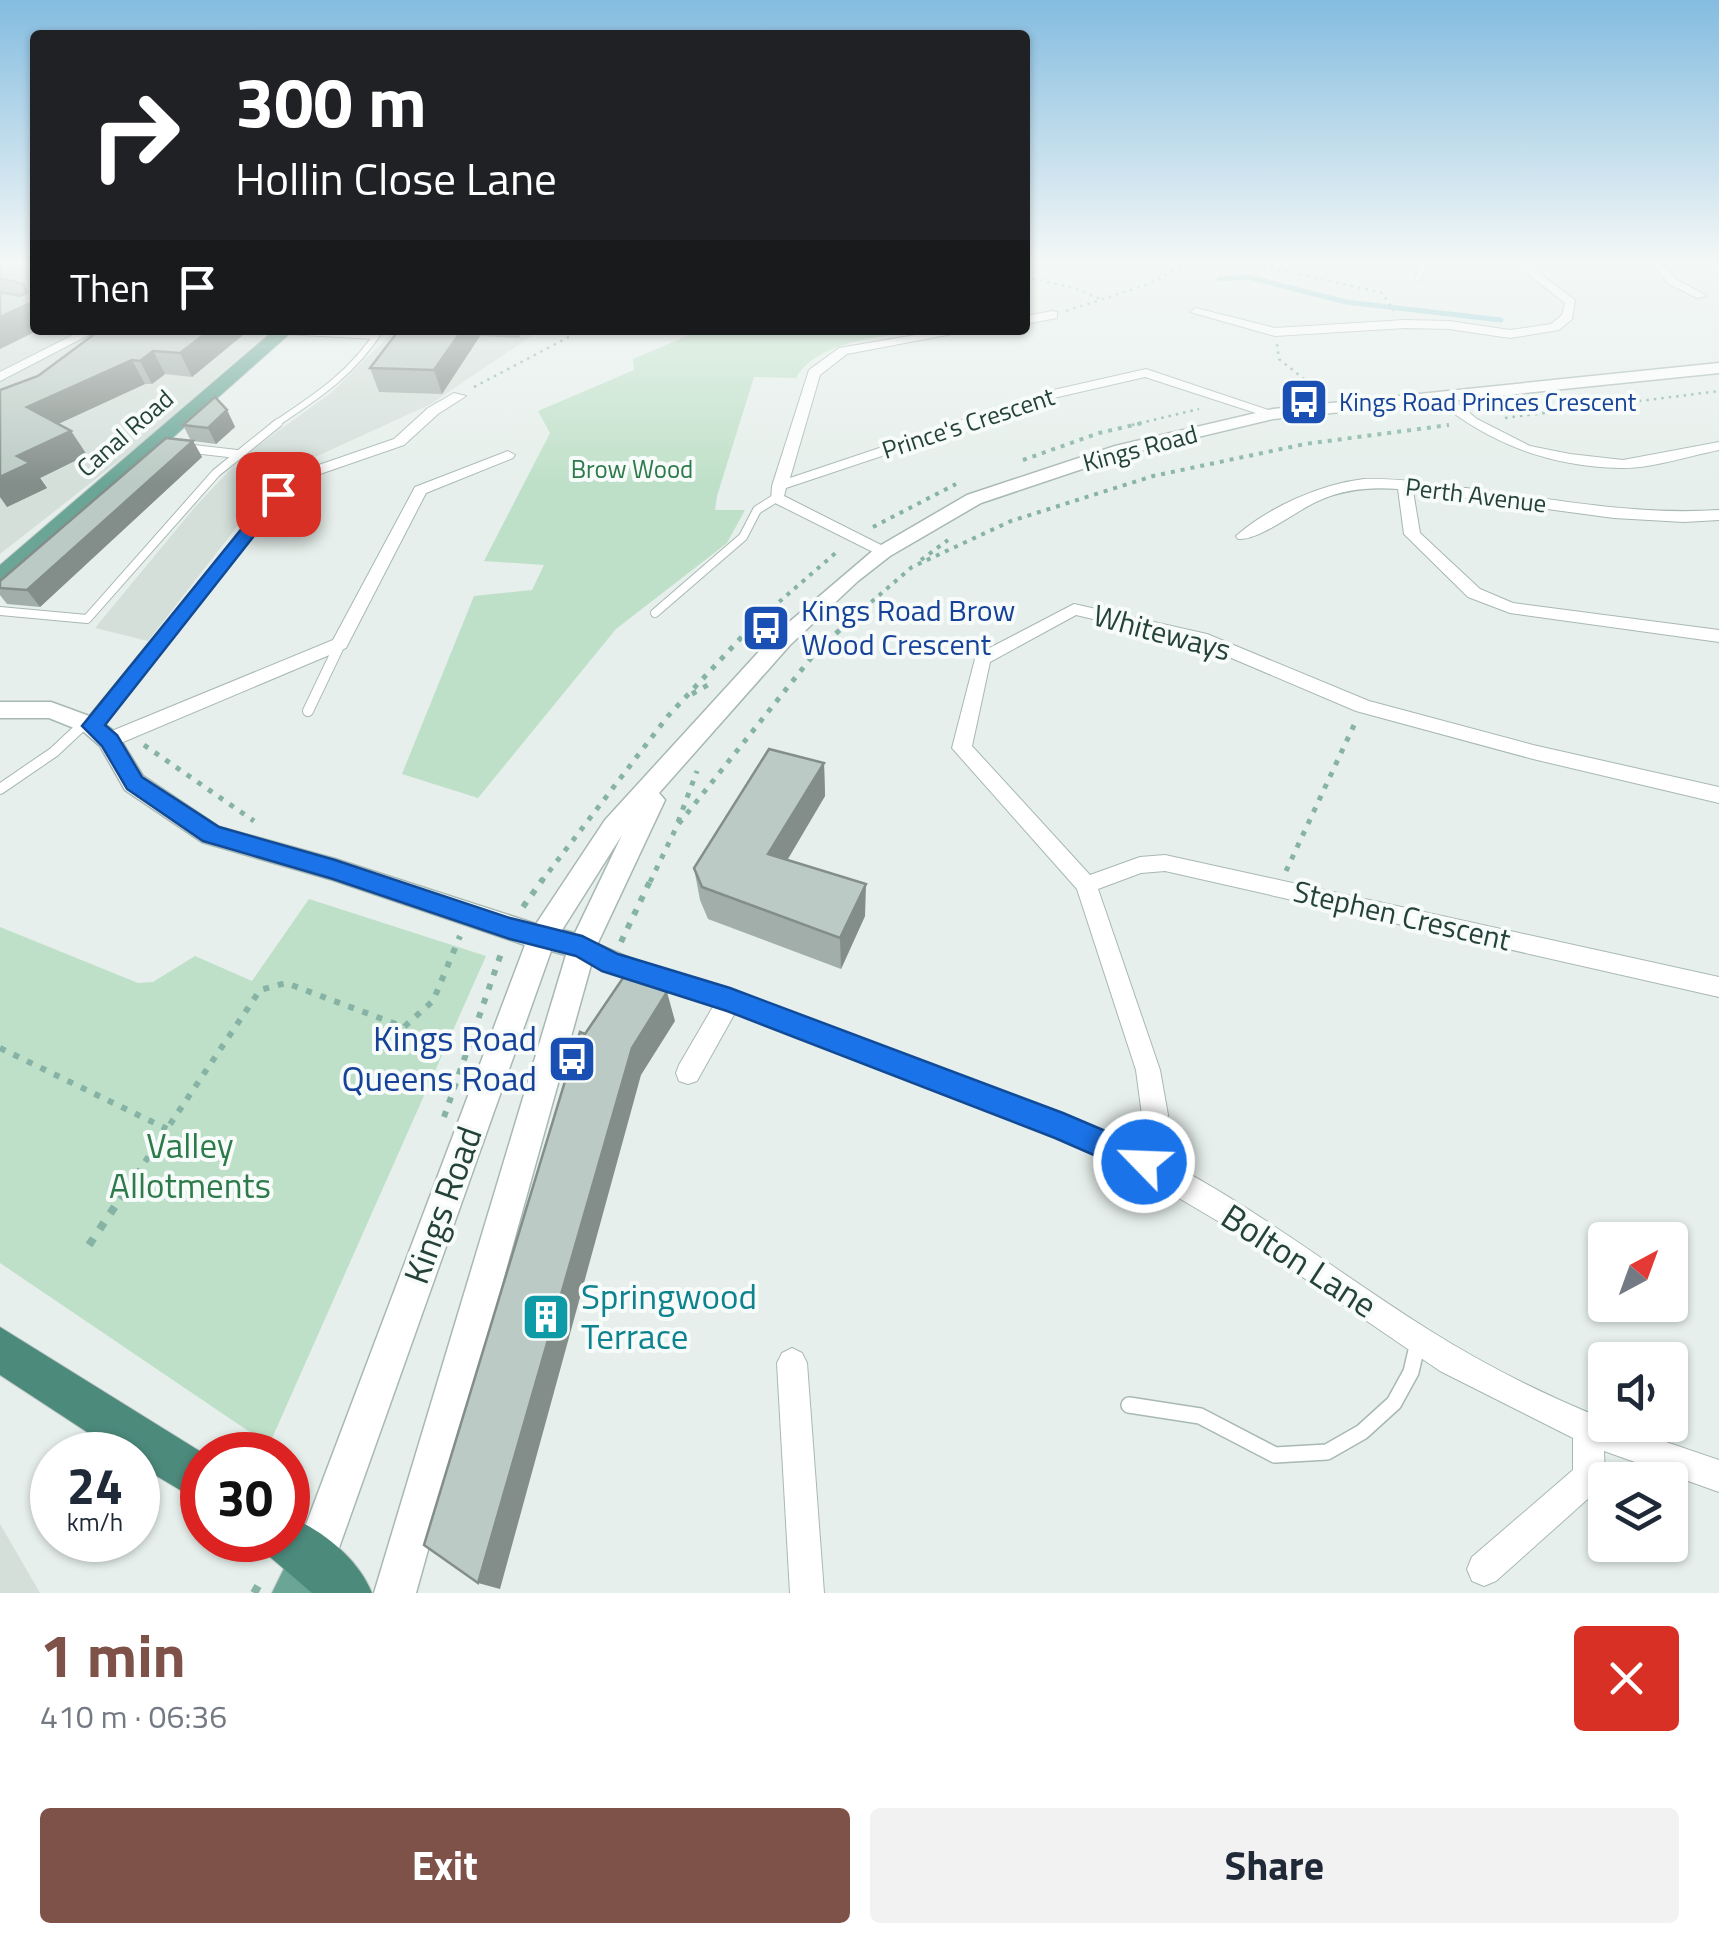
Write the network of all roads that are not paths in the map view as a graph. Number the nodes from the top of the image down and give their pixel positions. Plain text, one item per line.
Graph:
1 (81, 335) edge
2 (279, 335) edge
3 (377, 335) edge
4 (935, 335) edge
5 (1719, 368) edge
6 (3, 374) edge
7 (459, 396) road end
8 (1440, 396) junction
9 (1273, 414) junction
10 (1719, 446) edge
11 (177, 447) edge
12 (237, 454) junction
13 (508, 455) dead end
14 (1405, 486) junction
15 (777, 492) junction
16 (1719, 515) edge
17 (1244, 536) dead end
18 (883, 552) junction
19 (0, 578) edge
20 (0, 610) edge
21 (655, 613) dead end
22 (1719, 636) edge
23 (340, 644) junction
24 (0, 710) edge
25 (308, 711) dead end
26 (104, 730) junction
27 (668, 769) junction
28 (0, 789) edge
29 (1719, 796) edge
30 (1086, 885) junction
31 (532, 922) junction
32 (597, 955) junction
33 (1719, 987) edge
34 (730, 1000) junction
35 (688, 1073) dead end
36 (1144, 1162) junction
37 (1418, 1340) junction
38 (0, 1349) edge
39 (792, 1363) dead end
40 (1128, 1405) dead end
41 (1588, 1428) edge
42 (1588, 1442) edge
43 (1622, 1442) edge
44 (180, 1466) edge
45 (1719, 1476) edge
46 (1484, 1568) dead end
47 (311, 1571) edge
48 (394, 1593) edge
49 (807, 1593) edge

1 - 6 street
2 - 19 main road, Canal Road
3 - 12 lane
4 - 15 street
5 - 8 street, Kings Road
7 - 26 street
8 - 9 street, Kings Road
8 - 10 street
9 - 15 street, Prince's Crescent
9 - 18 street, Kings Road
11 - 12 lane
12 - 20 lane
13 - 23 street
14 - 16 street, Perth Avenue
14 - 17 street, Perth Avenue
14 - 22 street
15 - 18 street
15 - 21 lane
18 - 27 street, Kings Road
23 - 25 lane
23 - 26 street
24 - 26 street
26 - 28 lane
26 - 31 street, Bolton Lane
27 - 31 street, Kings Road
27 - 32 street, Kings Road
29 - 30 street, Whiteways
30 - 33 street, Stephen Crescent
30 - 36 street, Whiteways
31 - 32 street, Bolton Lane
31 - 47 street, Kings Road
32 - 34 street, Bolton Lane
32 - 48 street, Kings Road
34 - 35 street
34 - 36 street, Bolton Lane
36 - 37 street, Bolton Lane
37 - 40 lane
37 - 41 street, Bolton Lane
38 - 44 highway
39 - 49 street
42 - 46 street
43 - 45 street, Bolton Lane

